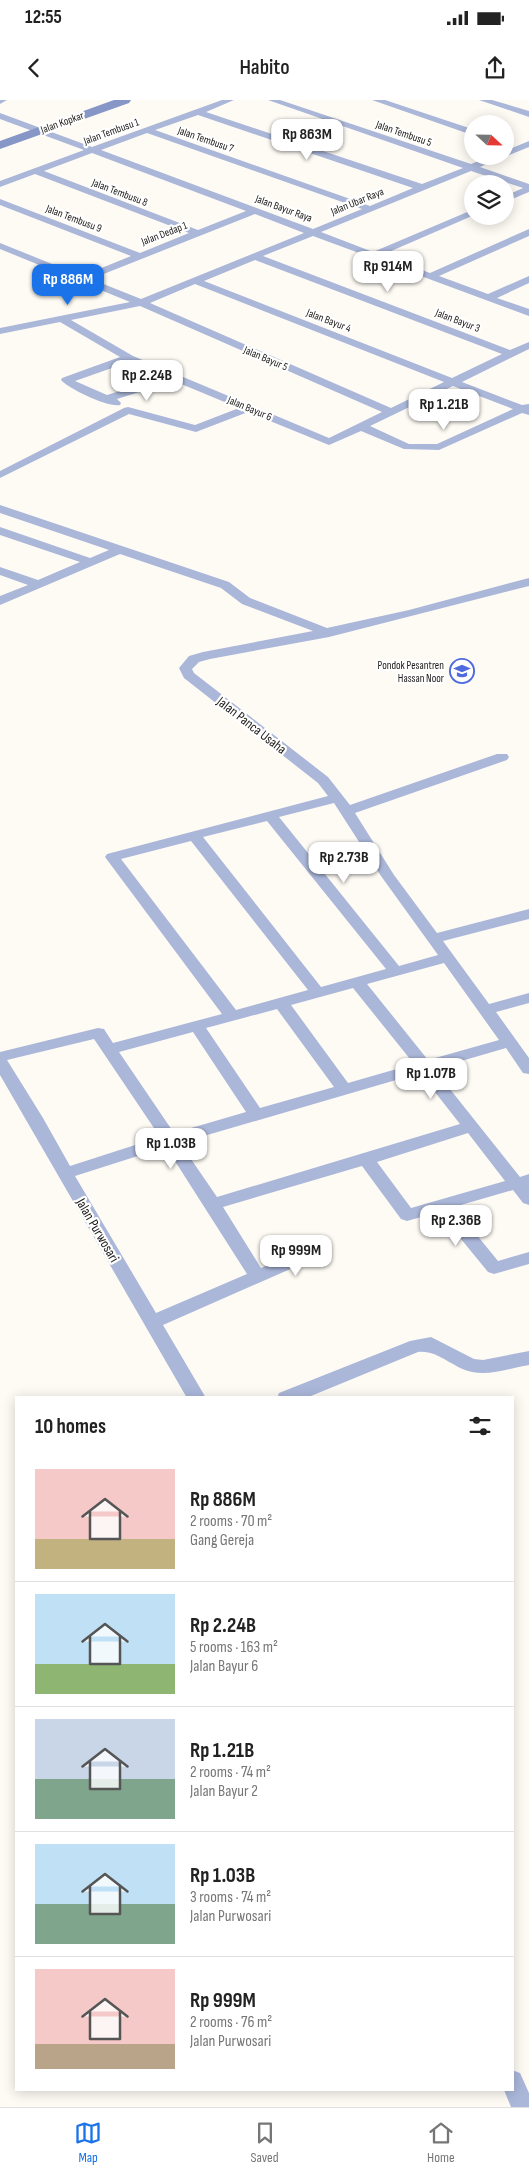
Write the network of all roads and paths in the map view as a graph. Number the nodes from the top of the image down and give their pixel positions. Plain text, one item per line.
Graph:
1 (104, 100) edge
2 (125, 100) edge
3 (230, 100) edge
4 (272, 100) edge
5 (376, 100) edge
6 (483, 100) edge
7 (198, 112) junction
8 (529, 114) edge
9 (0, 116) edge
10 (35, 128) junction
11 (464, 129) edge
12 (146, 130) junction
13 (0, 136) edge
14 (0, 145) edge
15 (526, 147) edge
16 (94, 150) junction
17 (514, 151) edge
18 (479, 165) edge
19 (472, 168) junction
20 (35, 171) junction
21 (0, 184) edge
22 (423, 188) junction
23 (529, 188) edge
24 (514, 195) edge
25 (0, 202) edge
26 (371, 209) junction
27 (254, 211) junction
28 (464, 216) edge
29 (529, 232) edge
30 (197, 233) junction
31 (314, 233) junction
32 (0, 246) edge
33 (374, 255) junction
34 (139, 256) junction
35 (256, 256) junction
36 (430, 276) junction
37 (83, 279) junction
38 (529, 279) edge
39 (196, 281) junction
40 (488, 298) junction
41 (141, 304) junction
42 (529, 313) edge
43 (64, 320) junction
44 (0, 331) edge
45 (529, 345) edge
46 (511, 354) junction
47 (129, 358) junction
48 (175, 377) junction
49 (453, 382) junction
50 (107, 398) junction
51 (249, 408) junction
52 (527, 409) edge
53 (128, 410) junction
54 (390, 412) junction
55 (362, 427) junction
56 (0, 475) edge
57 (0, 509) edge
58 (0, 531) edge
59 (121, 549) junction
60 (91, 562) junction
61 (0, 571) edge
62 (529, 582) edge
63 (38, 584) junction
64 (0, 601) edge
65 (329, 633) junction
66 (502, 757) dead end
67 (337, 798) junction
68 (347, 811) junction
69 (270, 815) junction
70 (194, 835) junction
71 (529, 914) edge
72 (435, 938) junction
73 (448, 957) junction
74 (396, 972) junction
75 (357, 982) junction
76 (318, 993) junction
77 (529, 998) edge
78 (281, 1003) junction
79 (485, 1010) junction
80 (232, 1016) junction
81 (197, 1026) junction
82 (509, 1042) junction
83 (108, 1050) junction
84 (0, 1057) edge
85 (0, 1062) edge
86 (424, 1067) junction
87 (529, 1069) edge
88 (344, 1090) junction
89 (256, 1115) junction
90 (471, 1126) junction
91 (170, 1140) junction
92 (366, 1159) junction
93 (66, 1173) junction
94 (523, 1182) edge
95 (529, 1199) edge
96 (213, 1204) junction
97 (443, 1205) junction
98 (323, 1248) dead end
99 (529, 1258) edge
100 (257, 1276) junction
101 (152, 1322) junction
102 (529, 1358) edge
103 (196, 1396) edge
104 (291, 1396) edge
105 (514, 2086) edge
106 (523, 2107) edge

1 - 10 street, Jalan Kopkar
2 - 10 street, Jalan Kopkar
3 - 7 street, Jalan Tembusu 1
4 - 19 street, Jalan Tembusu 5
5 - 11 street
6 - 8 street
7 - 12 street, Jalan Tembusu 1
7 - 22 street
9 - 10 street, Jalan Bayur Raya
10 - 13 street, Jalan Kopkar
10 - 14 street, Jalan Kopkar
10 - 16 street, Jalan Bayur Raya
12 - 16 street, Jalan Tembusu 1
12 - 26 street, Jalan Tembusu 7
15 - 17 street
16 - 20 street, Jalan Tembusu 1
16 - 27 street, Jalan Bayur Raya
18 - 19 street, Jalan Ubar Raya
19 - 22 street, Jalan Ubar Raya
19 - 23 street, Jalan Tembusu 5
20 - 21 street, Jalan Tembusu 1
20 - 30 street, Jalan Tembusu 8
22 - 26 street, Jalan Ubar Raya
23 - 24 street
25 - 34 street, Jalan Tembusu 9
26 - 31 street, Jalan Ubar Raya
27 - 30 street, Jalan Dedap 1
27 - 31 street, Jalan Bayur Raya
28 - 33 street
29 - 36 street
30 - 34 street, Jalan Dedap 1
31 - 33 street, Jalan Bayur Raya
31 - 35 street, Jalan Ubar Raya
32 - 37 street, Jalan Bayur 5
33 - 36 street, Jalan Bayur Raya
34 - 37 street, Jalan Dedap 1
35 - 39 street, Jalan Ubar Raya
35 - 46 street, Jalan Bayur 3
36 - 40 street, Jalan Bayur Raya
37 - 41 street, Jalan Bayur 5
38 - 40 street
39 - 41 street, Jalan Ubar Raya
39 - 49 street, Jalan Bayur 4
40 - 42 street, Jalan Bayur Raya
41 - 43 street
41 - 54 street, Jalan Bayur 5
43 - 44 street
43 - 47 street, Jalan Bayur 6
45 - 46 street
46 - 49 street
47 - 48 street, Jalan Bayur 6
47 - 50 street
48 - 50 street
48 - 51 street, Jalan Bayur 6
49 - 52 street
49 - 54 street
50 - 53 street
51 - 53 street
51 - 55 street, Jalan Bayur 6
52 - 55 street
53 - 56 street
54 - 55 street
57 - 59 street
58 - 60 street
59 - 60 street
59 - 65 street
60 - 63 street
61 - 63 street
62 - 65 street, Jalan Panca Usaha
63 - 64 street
65 - 67 street, Jalan Panca Usaha
66 - 68 street
67 - 68 street, Jalan Panca Usaha
67 - 69 street
68 - 72 street, Jalan Panca Usaha
69 - 70 street
69 - 74 street
70 - 76 street
70 - 80 street
71 - 72 street
72 - 73 street, Jalan Panca Usaha
73 - 74 street
73 - 79 street, Jalan Panca Usaha
74 - 75 street
75 - 76 street
75 - 86 street
76 - 78 street
77 - 79 street
78 - 80 street
78 - 88 street
79 - 82 street, Jalan Panca Usaha
80 - 81 street
81 - 83 street
81 - 89 street
82 - 86 street
82 - 87 street, Jalan Panca Usaha
83 - 84 street
83 - 91 street
85 - 93 street, Jalan Purwosari
86 - 88 street
86 - 90 street
88 - 89 street
89 - 91 street
90 - 92 street
90 - 94 street
91 - 93 street
91 - 96 street
92 - 96 street
92 - 97 street
93 - 101 street, Jalan Purwosari
94 - 95 street
94 - 97 street
96 - 100 street
97 - 99 street
98 - 100 street
100 - 101 street
101 - 103 street, Jalan Purwosari
102 - 104 street
105 - 106 street

